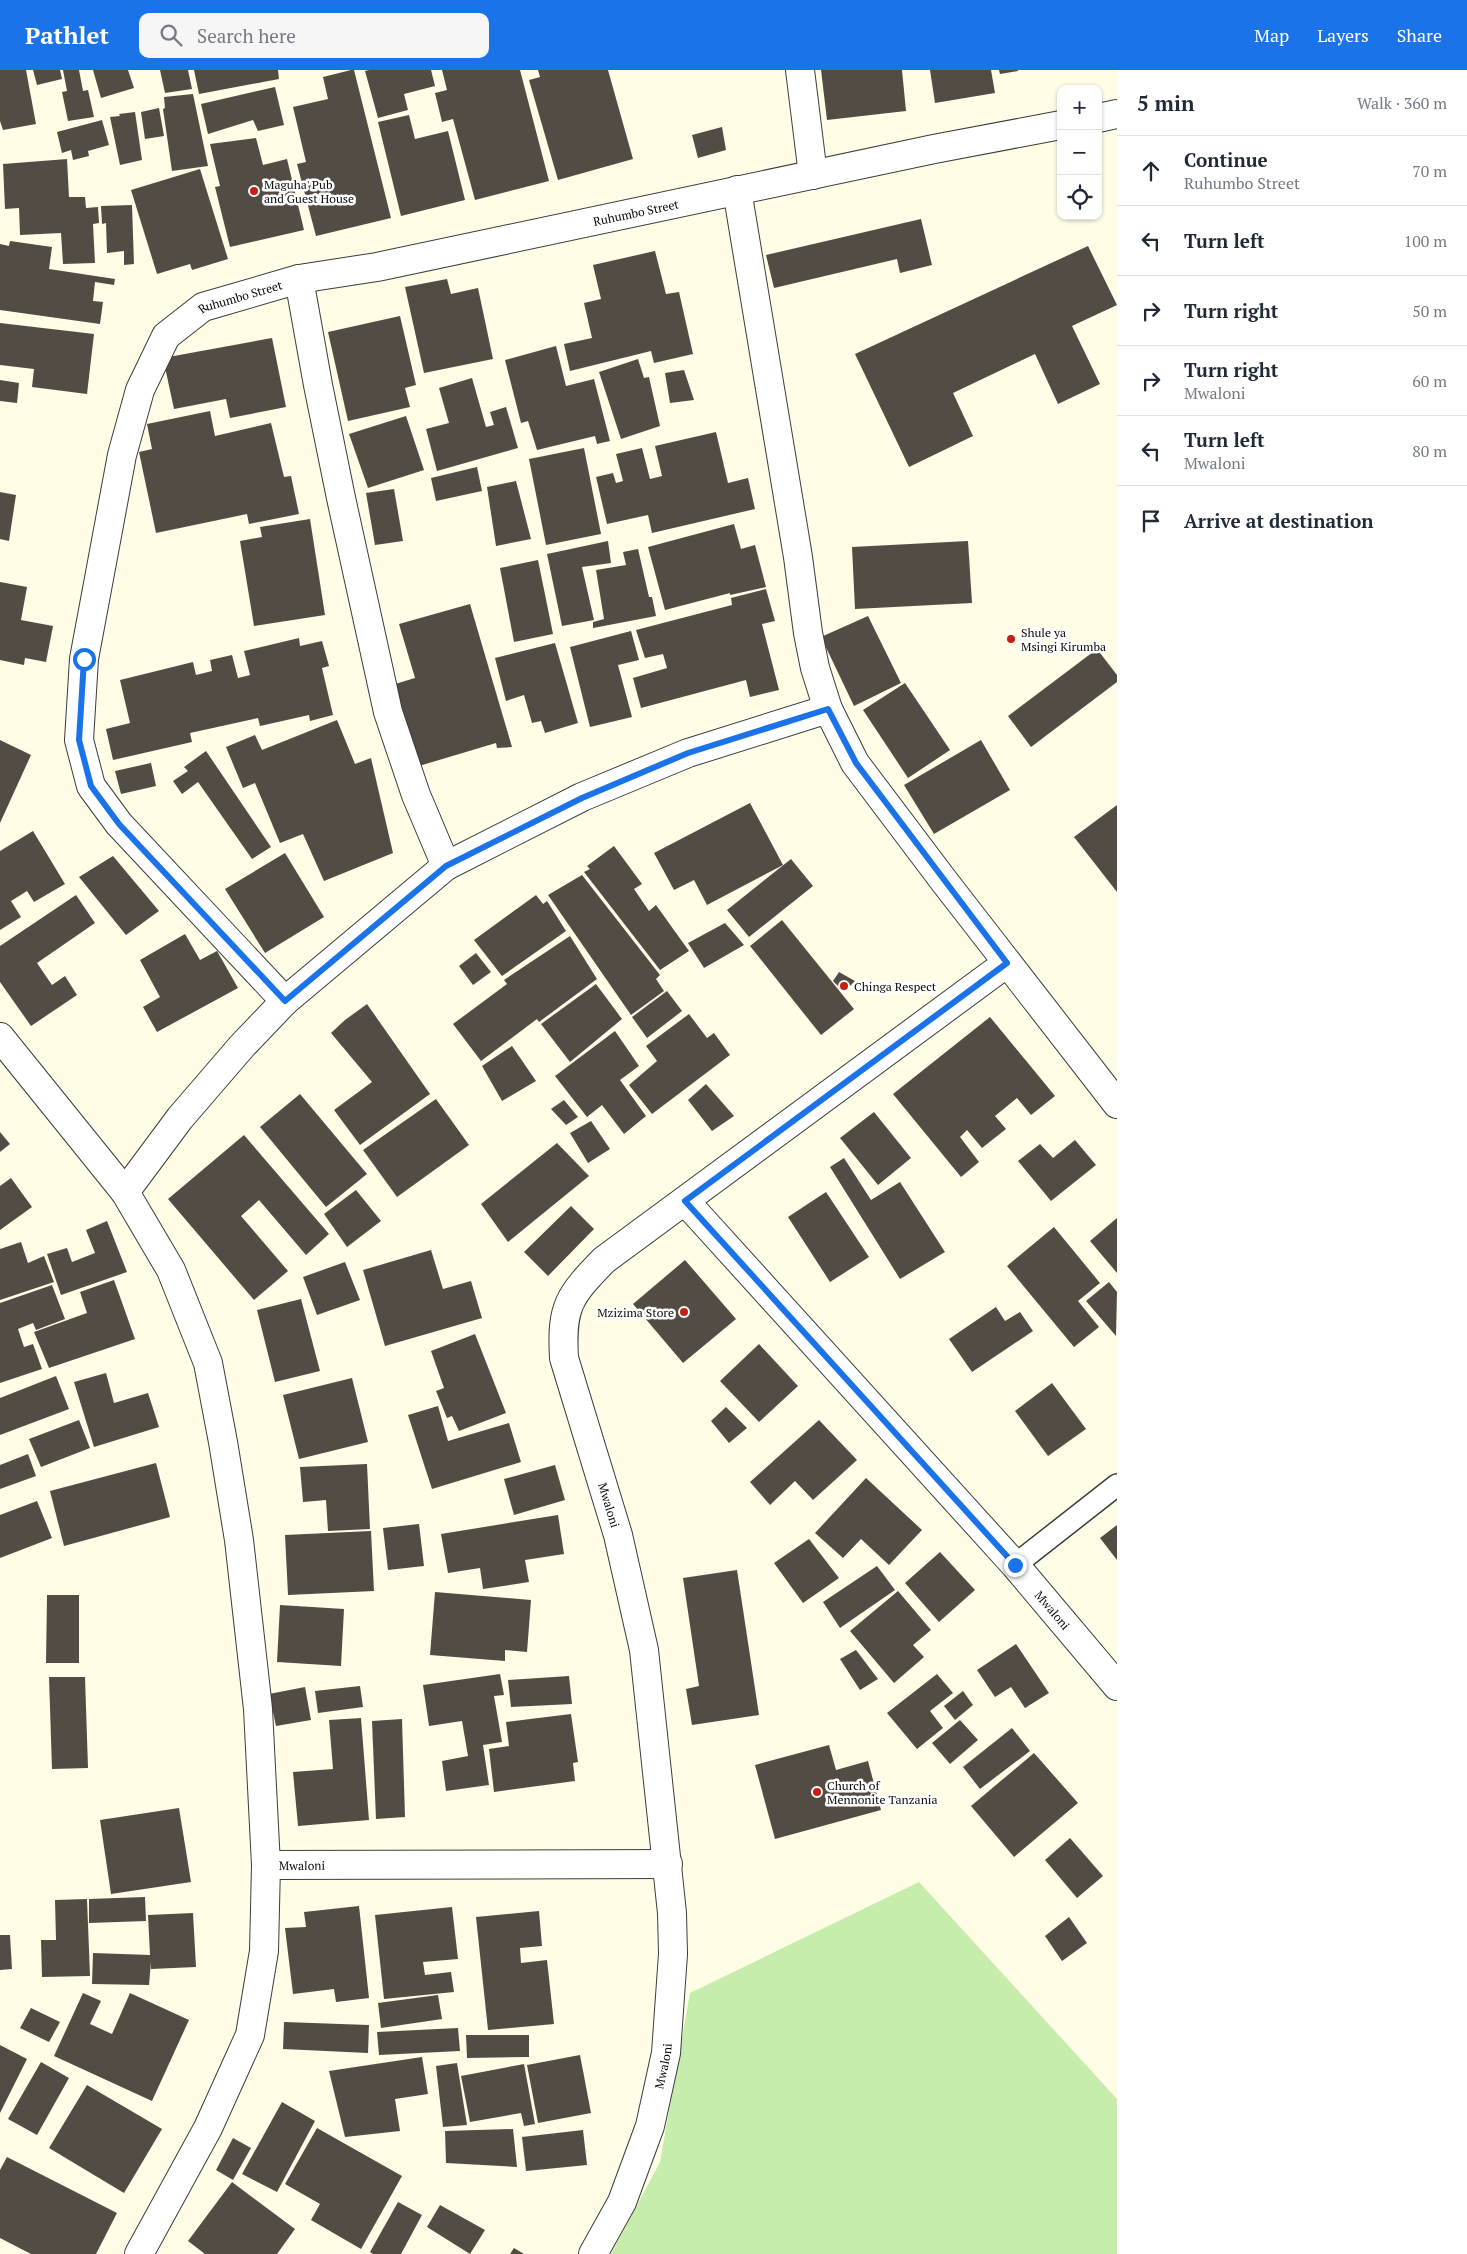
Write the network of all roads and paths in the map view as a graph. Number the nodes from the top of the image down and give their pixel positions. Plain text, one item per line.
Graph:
1 (800, 70) edge
2 (1117, 114) edge
3 (1102, 117) edge
4 (1057, 126) edge
5 (813, 175) junction
6 (737, 190) junction
7 (299, 279) junction
8 (828, 709) junction
9 (446, 866) junction
10 (1007, 963) junction
11 (285, 1001) junction
12 (0, 1037) edge
13 (1117, 1104) edge
14 (125, 1192) junction
15 (685, 1201) junction
16 (1117, 1485) edge
17 (1015, 1565) junction
18 (1117, 1686) edge
19 (668, 1864) junction
20 (266, 1865) junction
21 (139, 2254) edge
22 (593, 2254) edge

1 - 5 street
2 - 3 street
4 - 5 street, Ruhumbo Street
5 - 6 street, Ruhumbo Street
6 - 7 street, Ruhumbo Street
6 - 8 street
7 - 9 street
7 - 11 street, Ruhumbo Street
8 - 9 street
8 - 10 street
9 - 11 street
10 - 13 street
10 - 15 street, Mwaloni
11 - 14 street
12 - 14 street
14 - 20 street
15 - 17 street, Mwaloni
15 - 19 street, Mwaloni
16 - 17 lane
17 - 18 street, Mwaloni
19 - 20 street, Mwaloni
19 - 22 street, Mwaloni
20 - 21 street

